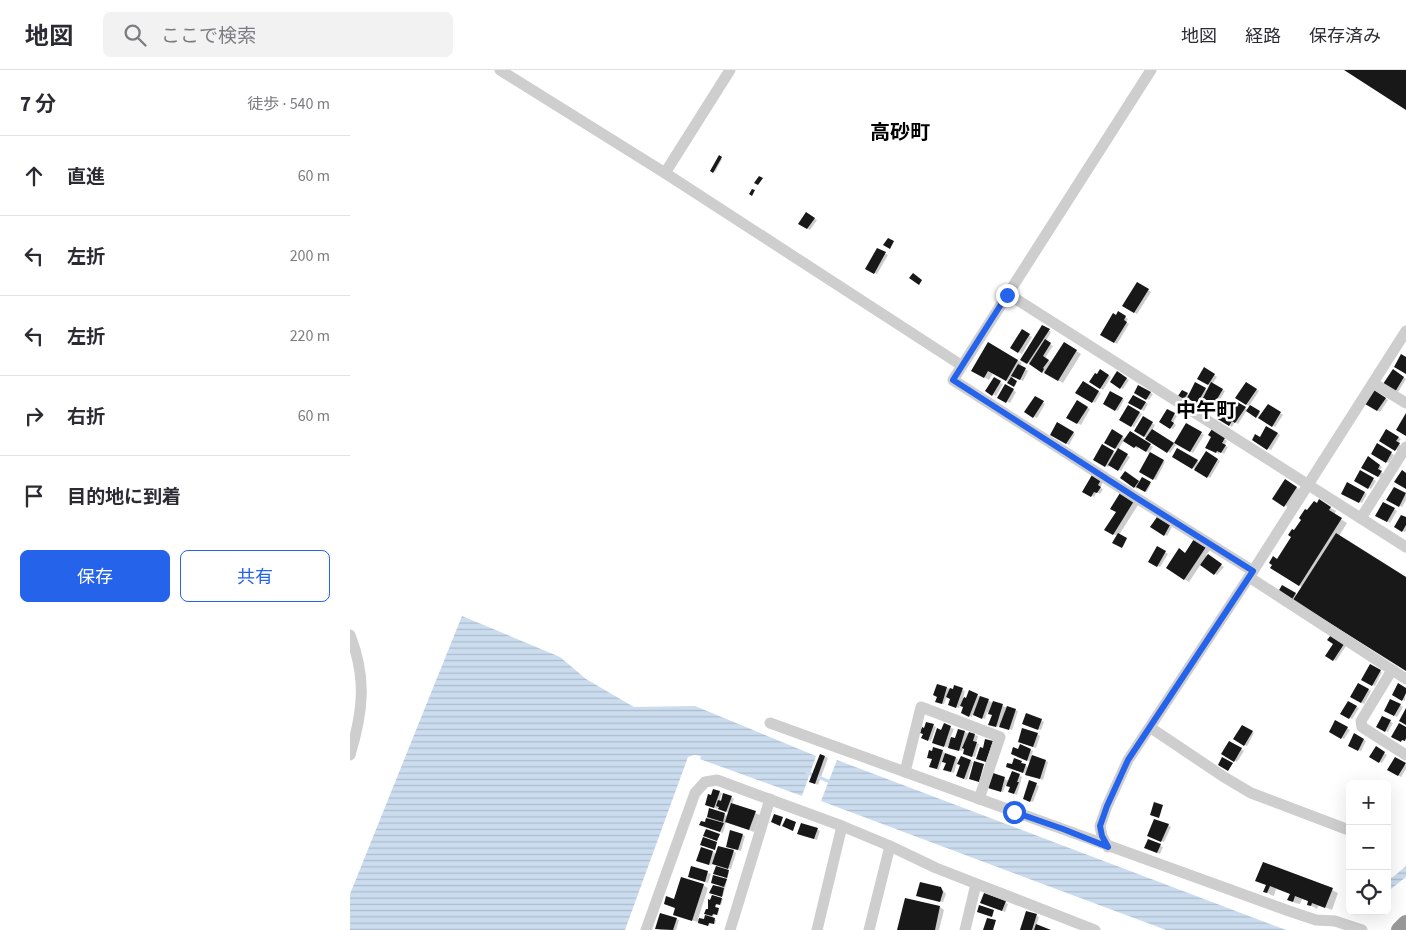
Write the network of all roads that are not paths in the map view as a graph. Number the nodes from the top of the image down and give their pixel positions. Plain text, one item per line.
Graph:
1 (500, 70) edge
2 (730, 70) edge
3 (1151, 70) edge
4 (665, 173) junction
5 (1008, 294) junction
6 (1406, 332) edge
7 (961, 365) junction
8 (1373, 383) junction
9 (1406, 403) edge
10 (1406, 447) edge
11 (1307, 485) junction
12 (1361, 518) junction
13 (1406, 546) edge
14 (1251, 574) junction
15 (350, 635) edge
16 (1392, 670) junction
17 (1406, 680) edge
18 (770, 723) dead end
19 (1151, 728) junction
20 (350, 755) edge
21 (1406, 755) edge
22 (905, 772) junction
23 (979, 799) junction
24 (770, 800) junction
25 (842, 826) junction
26 (1346, 829) dead end
27 (890, 846) junction
28 (1108, 847) junction
29 (976, 884) junction
30 (1406, 923) edge
31 (1357, 928) edge
32 (646, 930) edge
33 (730, 930) edge
34 (817, 930) edge
35 (869, 930) edge
36 (965, 930) edge
37 (1095, 930) edge
38 (1399, 930) edge

1 - 4 street
2 - 4 street
3 - 5 street
4 - 7 street
5 - 7 street
5 - 11 street
6 - 8 street
7 - 14 street
8 - 9 street
8 - 11 street
10 - 12 street
11 - 12 street
11 - 14 street
12 - 13 street
14 - 16 street
14 - 19 street
15 - 20 street
16 - 17 street
16 - 21 street
18 - 22 street
19 - 26 street
19 - 28 street
22 - 23 street
22 - 23 street
23 - 28 street
24 - 25 street
24 - 32 street
24 - 33 street
25 - 27 street
25 - 34 street
27 - 29 street
27 - 35 street
28 - 31 street
29 - 36 street
29 - 37 street
30 - 38 highway

